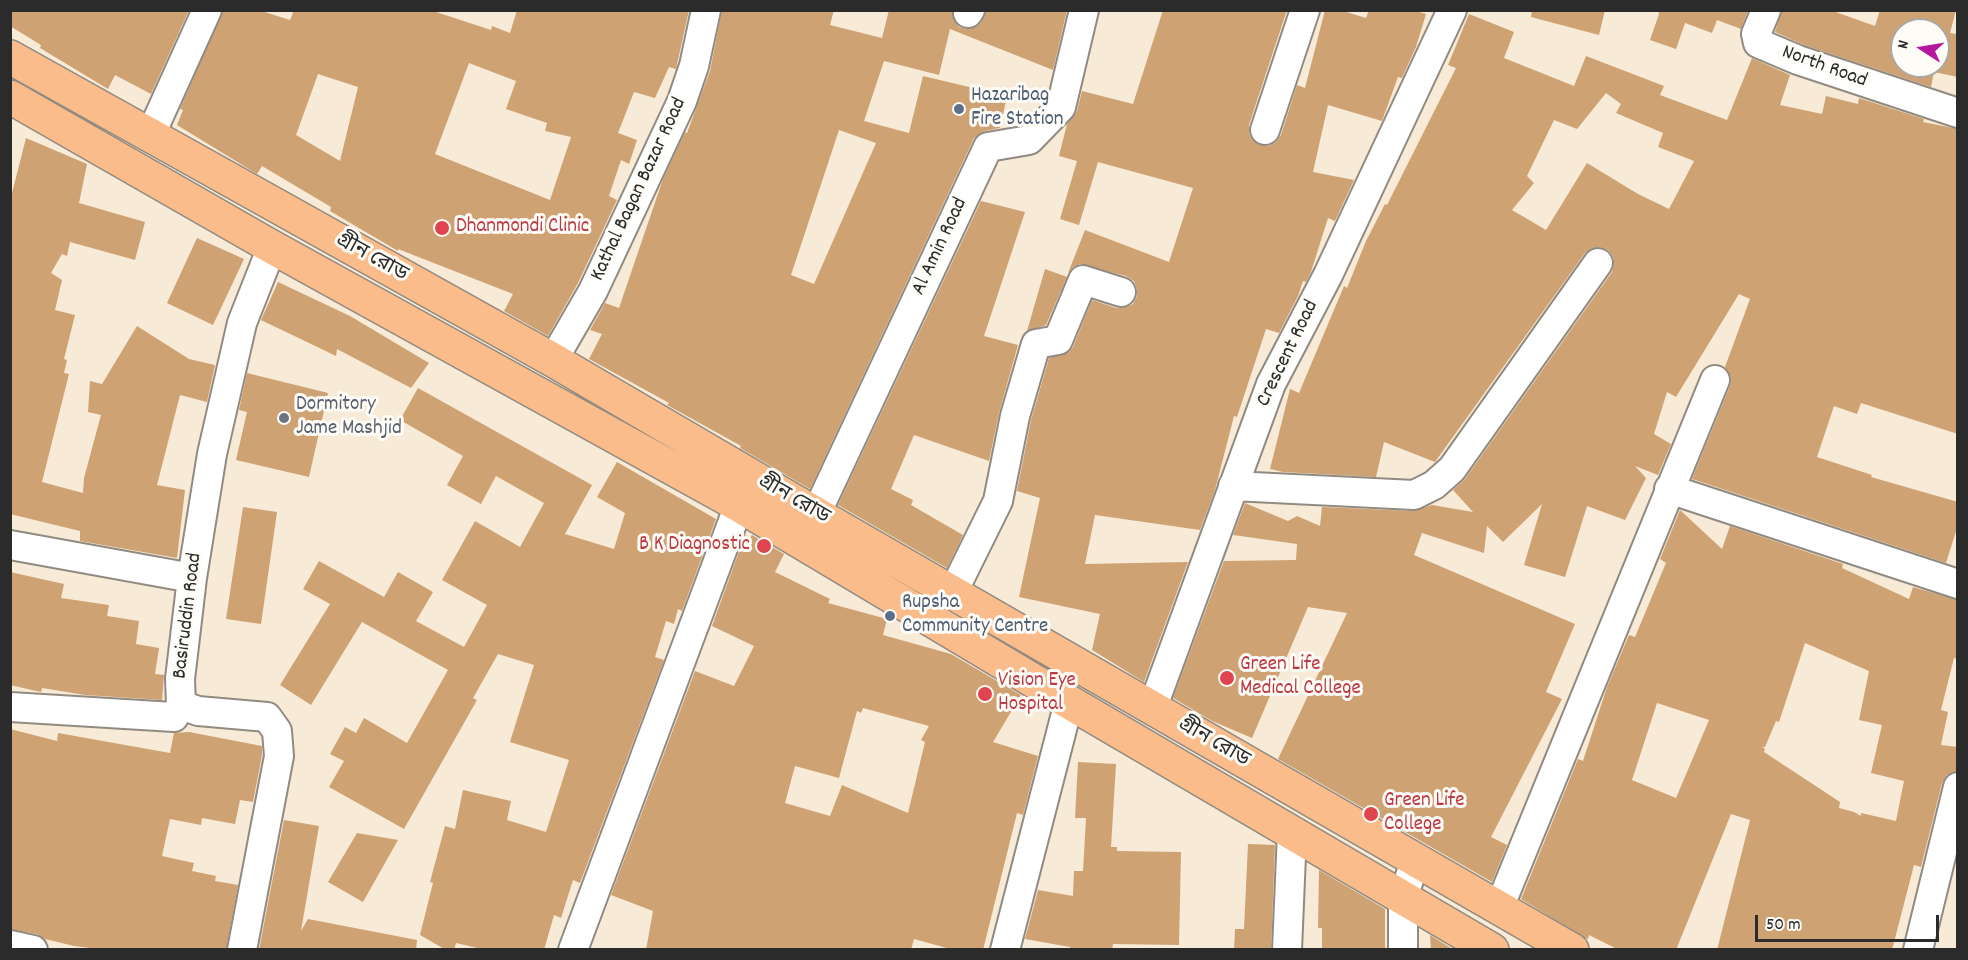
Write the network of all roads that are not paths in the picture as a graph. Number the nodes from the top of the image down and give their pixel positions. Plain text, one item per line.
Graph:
1 (207, 10) edge
2 (706, 10) edge
3 (1084, 10) edge
4 (1305, 10) edge
5 (1452, 10) edge
6 (1766, 10) edge
7 (10, 57) edge
8 (10, 97) edge
9 (1958, 113) edge
10 (1266, 130) dead end
11 (150, 136) junction
12 (272, 247) junction
13 (1598, 263) dead end
14 (1121, 292) dead end
15 (553, 360) junction
16 (1715, 380) dead end
17 (1233, 486) junction
18 (1669, 489) junction
19 (739, 505) junction
20 (816, 514) junction
21 (10, 545) edge
22 (192, 578) junction
23 (1958, 584) edge
24 (953, 592) junction
25 (1069, 702) junction
26 (181, 705) junction
27 (10, 707) edge
28 (1152, 709) junction
29 (1958, 787) edge
30 (1292, 832) junction
31 (1415, 861) junction
32 (1403, 898) junction
33 (1499, 908) junction
34 (10, 945) edge
35 (33, 950) edge
36 (242, 950) edge
37 (573, 950) edge
38 (1005, 950) edge
39 (1287, 950) edge
40 (1403, 950) edge
41 (1492, 950) edge
42 (1572, 950) edge
43 (1918, 950) edge

1 - 11 street
2 - 15 street, Kathal Bagan Bazar Road
3 - 20 street, Al Amin Road
4 - 10 street
5 - 17 street, Crescent Road
6 - 9 street, North Road
7 - 11 main road, গ্রীন রোড
8 - 12 main road, গ্রীন রোড
11 - 15 main road, গ্রীন রোড
12 - 19 main road, গ্রীন রোড
12 - 22 street, Basiruddin Road
13 - 17 street
14 - 24 street
15 - 20 main road, গ্রীন রোড
16 - 18 street
17 - 28 street, Crescent Road
18 - 23 street
18 - 33 street
19 - 25 main road, গ্রীন রোড
19 - 37 street
20 - 24 main road, গ্রীন রোড
21 - 22 street
22 - 26 street, Basiruddin Road
24 - 28 main road, গ্রীন রোড
25 - 30 main road, গ্রীন রোড
25 - 38 street
26 - 27 street
26 - 36 street, Basiruddin Road
28 - 31 main road, গ্রীন রোড
29 - 43 street
30 - 32 main road, গ্রীন রোড
30 - 39 street
31 - 32 street
31 - 33 main road, গ্রীন রোড
32 - 40 street
32 - 41 main road, গ্রীন রোড
33 - 42 main road, গ্রীন রোড
34 - 35 street

